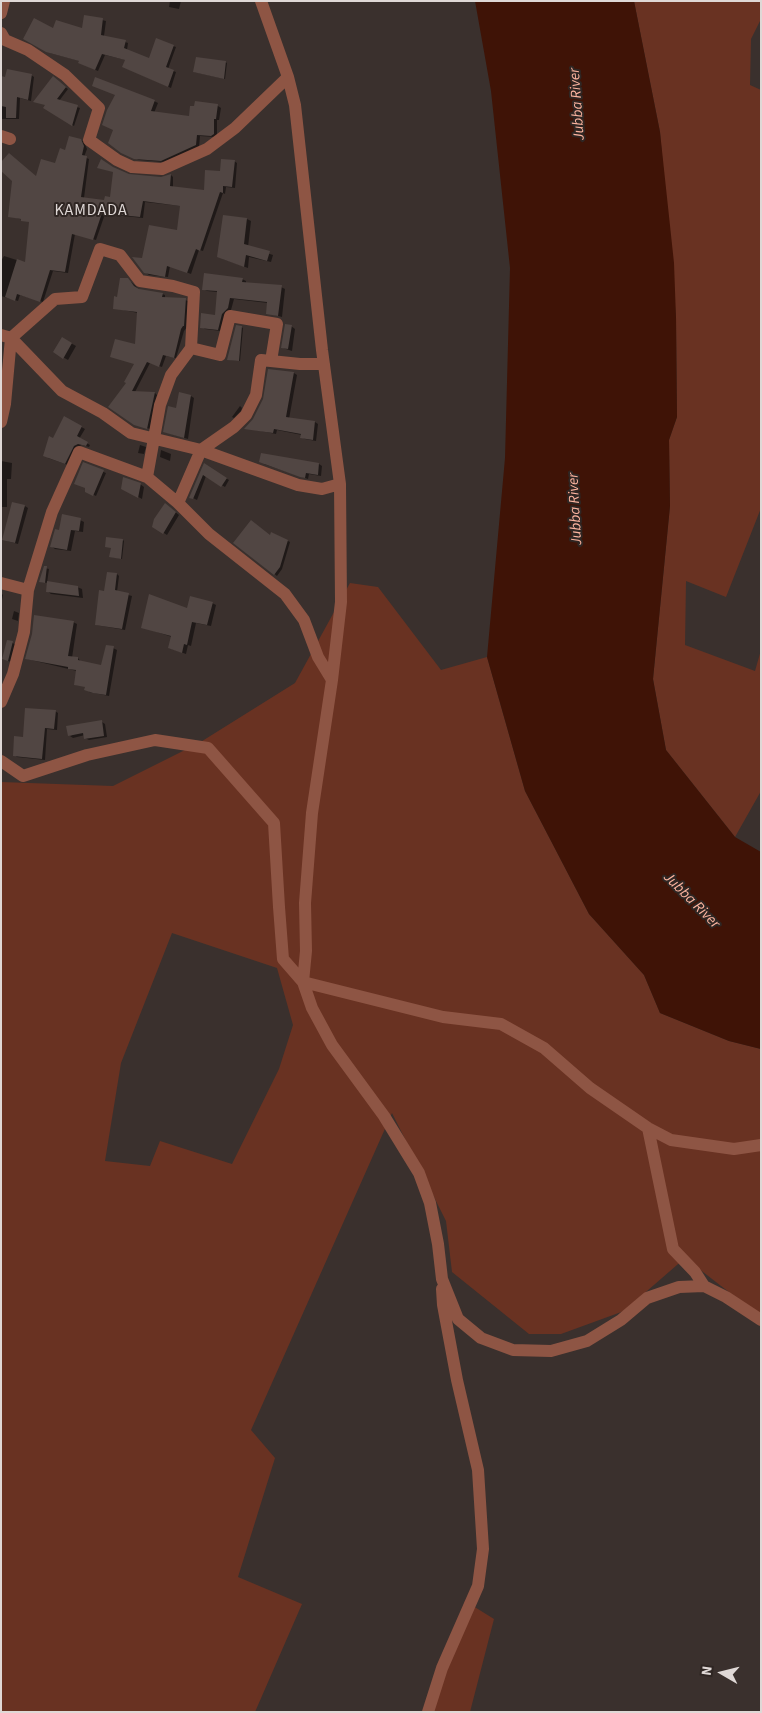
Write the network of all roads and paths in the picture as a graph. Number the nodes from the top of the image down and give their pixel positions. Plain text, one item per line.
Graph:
1 (4, 1) edge
2 (262, 1) edge
3 (1, 13) edge
4 (2, 39) edge
5 (288, 77) junction
6 (6, 337) edge
7 (192, 348) junction
8 (271, 361) junction
9 (324, 364) junction
10 (1, 422) edge
11 (154, 439) junction
12 (202, 450) junction
13 (147, 477) junction
14 (340, 484) junction
15 (178, 503) junction
16 (1, 583) edge
17 (28, 590) junction
18 (332, 680) junction
19 (1, 702) edge
20 (1, 761) edge
21 (303, 982) junction
22 (648, 1128) junction
23 (761, 1145) edge
24 (442, 1279) junction
25 (704, 1286) junction
26 (761, 1320) edge
27 (428, 1712) edge

1 - 3 street
2 - 5 street
4 - 5 street
5 - 9 street
6 - 7 street
6 - 10 street
6 - 11 street
7 - 8 street
7 - 11 street
8 - 9 street
8 - 12 street
9 - 14 street
11 - 12 street
11 - 13 street
12 - 14 street
12 - 15 street
13 - 15 street
13 - 17 street
14 - 18 street
15 - 18 street
16 - 17 street
17 - 19 street
18 - 21 street
20 - 21 street
21 - 22 street
21 - 24 street
22 - 23 street
22 - 25 street
24 - 25 street
24 - 27 street
25 - 26 street

